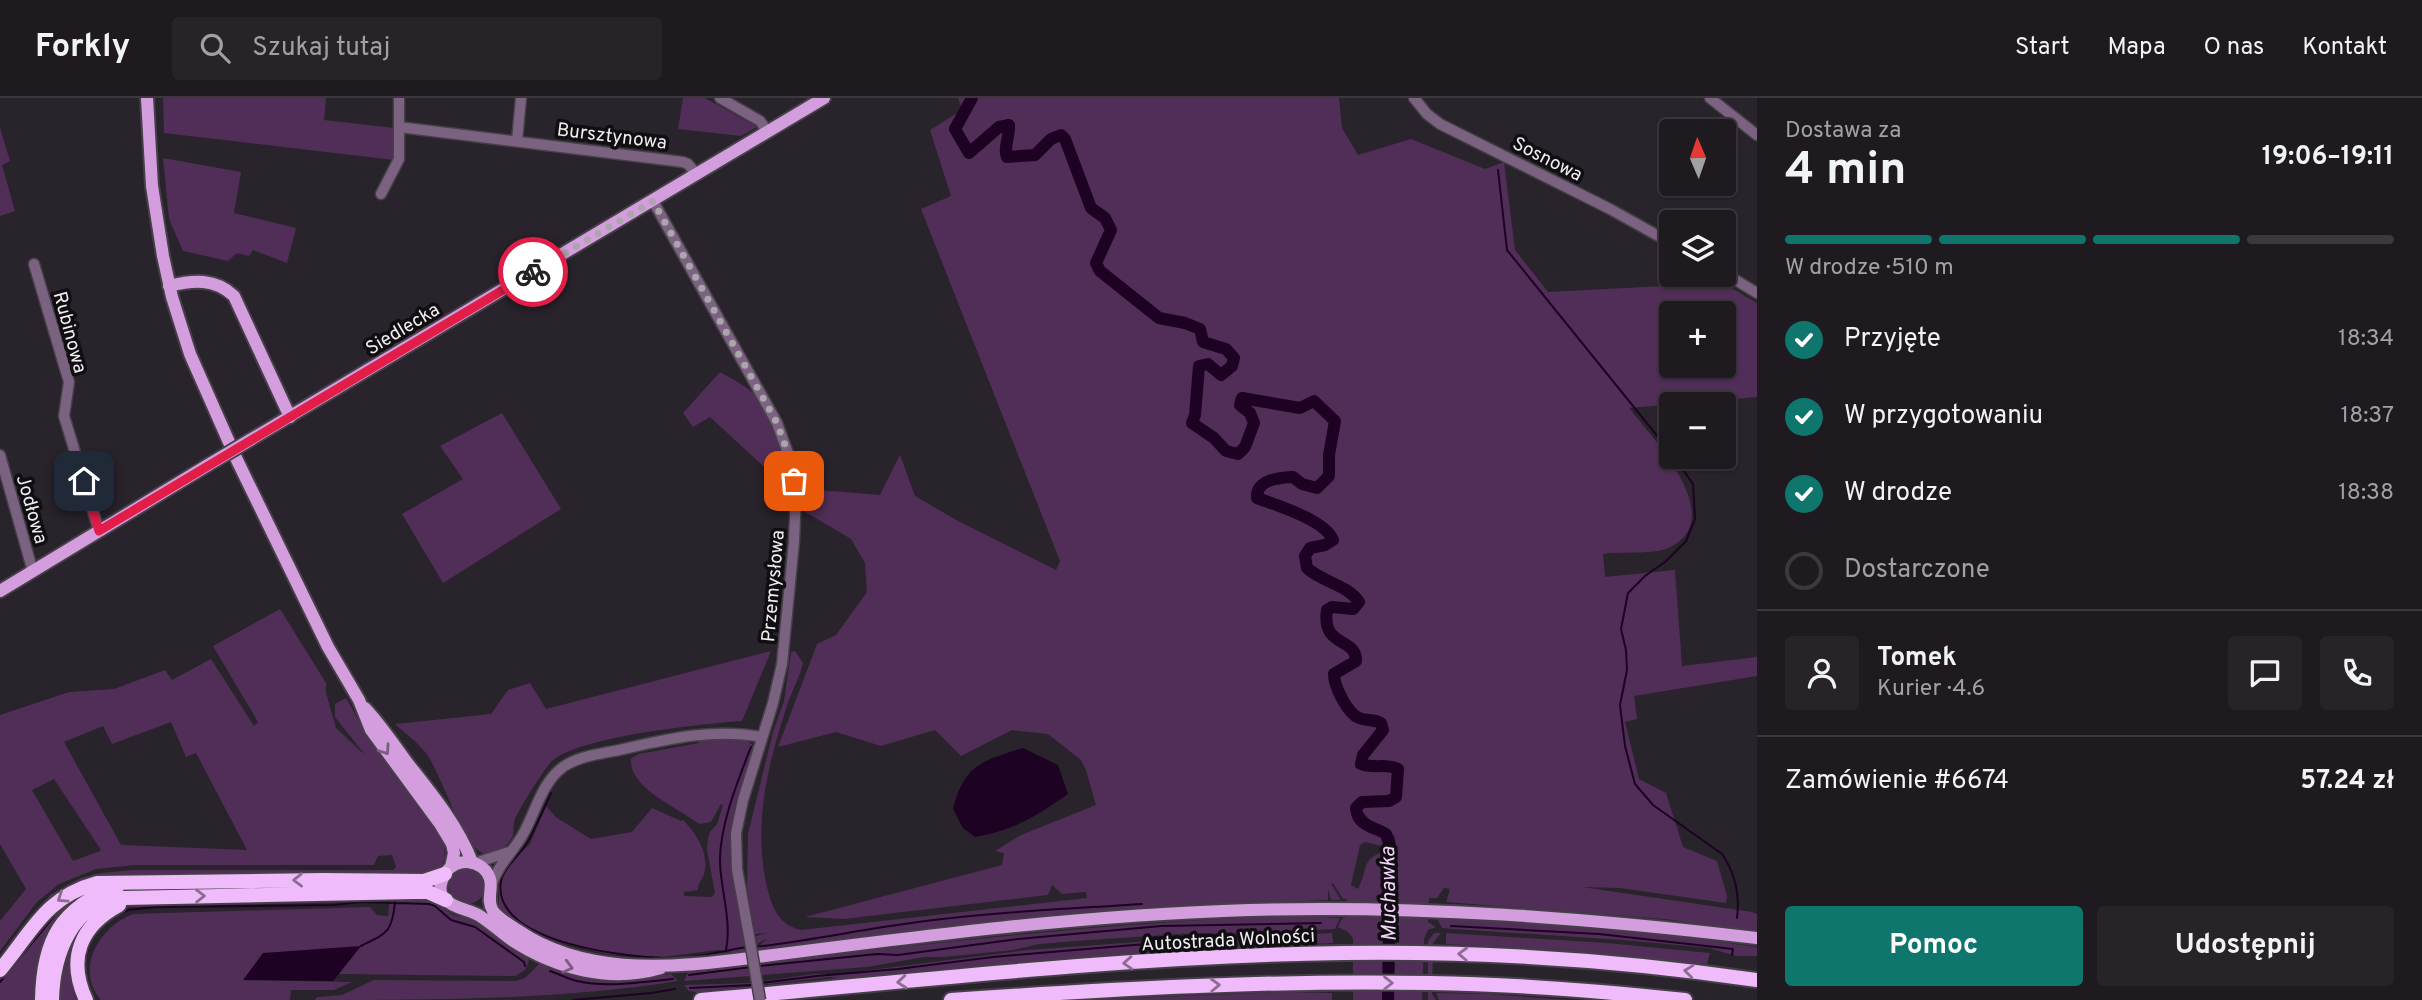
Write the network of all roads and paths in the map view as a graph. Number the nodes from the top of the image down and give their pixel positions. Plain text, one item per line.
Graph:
1 (147, 98) edge
2 (399, 98) edge
3 (521, 98) edge
4 (720, 98) edge
5 (824, 98) edge
6 (1415, 98) edge
7 (1710, 98) edge
8 (400, 127) junction
9 (768, 132) junction
10 (1757, 135) edge
11 (517, 141) junction
12 (697, 174) junction
13 (381, 194) dead end
14 (653, 201) junction
15 (1659, 236) edge
16 (34, 264) dead end
17 (1736, 280) edge
18 (169, 286) junction
19 (1757, 293) edge
20 (290, 417) junction
21 (0, 455) edge
22 (99, 531) junction
23 (33, 572) junction
24 (0, 591) edge
25 (359, 700) junction
26 (762, 737) junction
27 (509, 852) junction
28 (473, 863) junction
29 (448, 870) junction
30 (126, 882) junction
31 (490, 890) junction
32 (132, 898) junction
33 (446, 900) junction
34 (466, 911) junction
35 (1757, 938) edge
36 (661, 968) junction
37 (0, 970) edge
38 (1757, 980) edge
39 (42, 1000) edge
40 (52, 1000) edge
41 (86, 1000) edge
42 (701, 1000) edge
43 (760, 1000) edge
44 (951, 1000) edge
45 (1685, 1000) edge

1 - 18 main road
2 - 8 street
3 - 11 street
4 - 9 street
5 - 9 main road, Siedlecka
6 - 15 street, Sosnowa
7 - 10 street
8 - 11 street, Bursztynowa
8 - 13 street
9 - 12 main road, Siedlecka
11 - 12 street, Bursztynowa
12 - 14 main road, Siedlecka
14 - 20 main road, Siedlecka
14 - 26 street, Przemysłowa
16 - 22 street, Rubinowa
17 - 19 street
18 - 20 main road
18 - 25 main road
20 - 22 main road, Siedlecka, bridge
21 - 23 street, Jodłowa
22 - 23 main road, Siedlecka
23 - 24 main road, Siedlecka
25 - 28 main road
25 -> 29 main road
26 - 27 street
26 - 43 street, Przemysłowa, bridge
27 - 28 street
27 - 31 street
28 - 29 main road
28 - 31 main road
29 -> 30 highway
29 - 33 main road
30 -> 37 highway
30 - 39 highway
31 - 34 main road
31 - 36 main road
32 -> 33 highway
32 - 40 highway
32 - 41 highway
33 - 34 main road
34 -> 36 main road
35 - 36 main road
38 -> 42 highway, Autostrada Wolności
44 -> 45 highway

